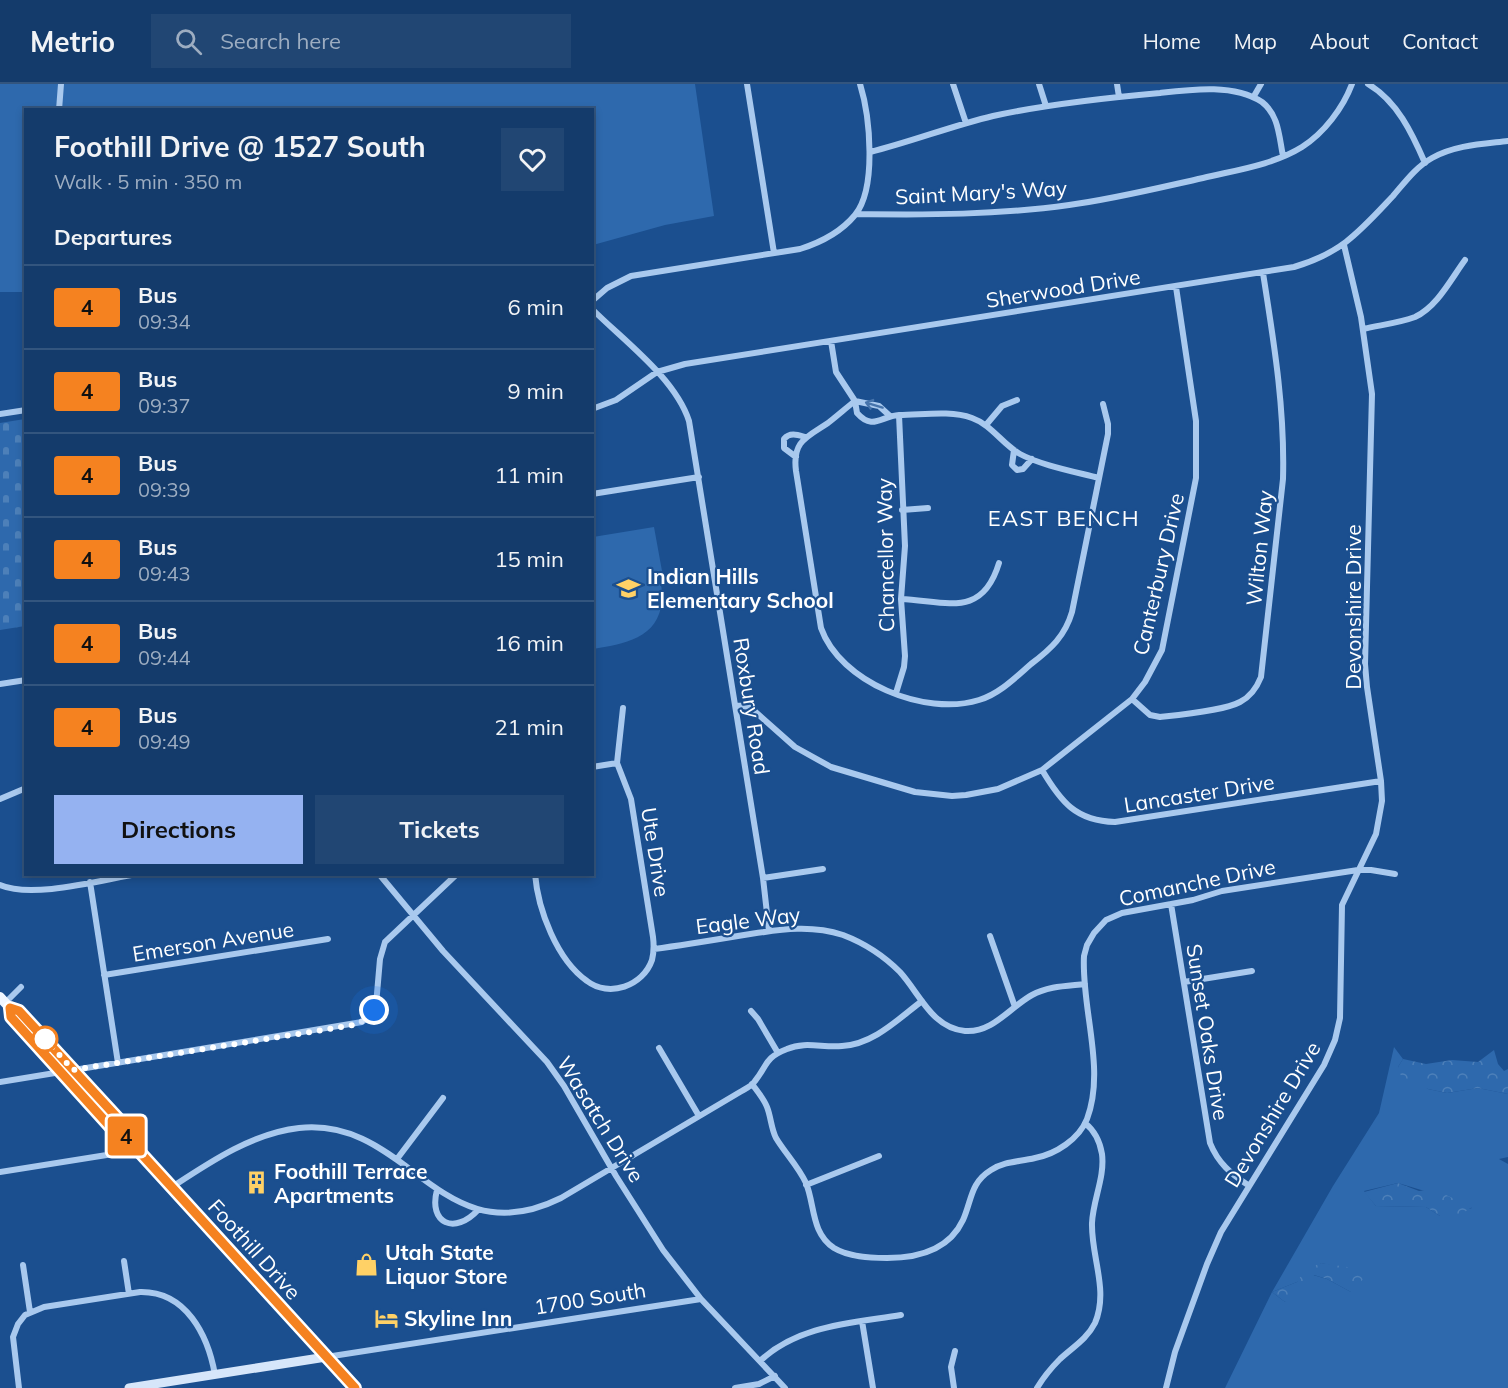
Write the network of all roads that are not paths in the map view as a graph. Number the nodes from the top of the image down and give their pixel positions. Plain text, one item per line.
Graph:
1 (62, 84) edge
2 (747, 84) edge
3 (860, 84) edge
4 (953, 84) edge
5 (1039, 84) edge
6 (1117, 84) edge
7 (1261, 84) edge
8 (1352, 84) edge
9 (1368, 84) edge
10 (1203, 86) edge
11 (1254, 96) junction
12 (1119, 97) junction
13 (1046, 106) junction
14 (59, 108) edge
15 (966, 123) junction
16 (1508, 141) edge
17 (870, 152) junction
18 (1283, 156) junction
19 (1425, 163) junction
20 (856, 214) junction
21 (1344, 245) junction
22 (774, 253) junction
23 (1465, 260) dead end
24 (1263, 273) junction
25 (1176, 287) junction
26 (594, 299) edge
27 (594, 311) edge
28 (1364, 329) junction
29 (831, 341) junction
30 (657, 372) junction
31 (1017, 400) dead end
32 (855, 401) junction
33 (1103, 404) dead end
34 (594, 408) edge
35 (24, 410) edge
36 (0, 414) edge
37 (898, 415) junction
38 (890, 416) junction
39 (986, 425) junction
40 (805, 437) junction
41 (1014, 450) junction
42 (796, 457) junction
43 (1032, 459) junction
44 (699, 477) junction
45 (1099, 478) junction
46 (594, 494) edge
47 (928, 508) dead end
48 (902, 510) junction
49 (999, 563) dead end
50 (901, 599) junction
51 (24, 680) edge
52 (0, 684) edge
53 (896, 693) junction
54 (1132, 699) junction
55 (735, 705) junction
56 (623, 708) dead end
57 (617, 763) junction
58 (594, 767) edge
59 (1042, 770) junction
60 (1381, 781) junction
61 (24, 789) edge
62 (0, 800) edge
63 (823, 869) dead end
64 (1358, 870) junction
65 (1395, 874) dead end
66 (125, 876) edge
67 (381, 876) edge
68 (454, 876) edge
69 (535, 876) edge
70 (763, 878) junction
71 (90, 882) junction
72 (0, 885) edge
73 (1171, 904) junction
74 (413, 916) junction
75 (769, 931) junction
76 (990, 936) dead end
77 (328, 939) dead end
78 (654, 949) junction
79 (1252, 971) dead end
80 (104, 975) junction
81 (1184, 982) junction
82 (1085, 984) junction
83 (21, 987) dead end
84 (922, 1001) junction
85 (5, 1003) edge
86 (1015, 1007) junction
87 (751, 1011) dead end
88 (659, 1048) dead end
89 (778, 1053) junction
90 (118, 1063) junction
91 (73, 1070) junction
92 (61, 1072) junction
93 (0, 1082) edge
94 (752, 1084) junction
95 (443, 1098) dead end
96 (699, 1116) junction
97 (1085, 1123) junction
98 (126, 1137) junction
99 (138, 1150) junction
100 (879, 1156) dead end
101 (397, 1159) junction
102 (612, 1169) junction
103 (0, 1172) edge
104 (806, 1185) junction
105 (1248, 1185) junction
106 (172, 1187) junction
107 (437, 1190) junction
108 (478, 1210) junction
109 (124, 1261) dead end
110 (23, 1265) dead end
111 (129, 1294) junction
112 (701, 1299) junction
113 (30, 1312) junction
114 (901, 1315) dead end
115 (862, 1321) junction
116 (955, 1351) dead end
117 (326, 1357) junction
118 (760, 1360) junction
119 (215, 1375) junction
120 (774, 1376) junction
121 (19, 1388) edge
122 (129, 1388) edge
123 (355, 1388) edge
124 (735, 1388) edge
125 (785, 1388) edge
126 (873, 1388) edge
127 (954, 1388) edge
128 (1037, 1388) edge
129 (1166, 1388) edge

1 - 14 street
2 - 22 street
3 - 17 street
4 - 15 street
5 - 13 street
6 - 12 street
7 - 11 street
8 - 18 street, Saint Mary's Way
9 - 19 street
10 - 11 street
10 - 12 street
11 - 18 street
12 - 13 street
13 - 15 street
15 - 17 street
16 - 19 street, Sherwood Drive
17 - 20 street
18 - 20 street, Saint Mary's Way
19 - 21 street, Sherwood Drive
20 - 22 street
21 - 24 street, Sherwood Drive
21 - 28 street, Devonshire Drive
22 - 26 street
23 - 28 street
24 - 25 street, Sherwood Drive
24 - 54 street, Wilton Way
25 - 29 street, Sherwood Drive
25 - 54 street, Canterbury Drive
27 - 30 street, Roxbury Road
28 - 60 street, Devonshire Drive
29 - 30 street, Sherwood Drive
29 - 32 street
30 - 34 street, Sherwood Drive
30 - 44 street, Roxbury Road
31 - 39 street
38 -> 32 street
32 - 38 street
32 - 40 street
33 - 45 street
35 - 36 street
37 - 38 street
37 - 39 street
37 - 48 street, Chancellor Way
39 - 41 street
40 - 42 street
40 - 42 street
41 - 43 street
41 - 43 street
42 - 53 street
43 - 45 street
44 - 46 street
44 - 55 street, Roxbury Road
45 - 53 street
47 - 48 street
48 - 50 street, Chancellor Way
49 - 50 street
50 - 53 street, Chancellor Way
51 - 52 street
54 - 59 street, Canterbury Drive
55 - 59 street, Canterbury Drive
55 - 70 street, Roxbury Road
56 - 57 street
57 - 58 street
57 - 78 street, Ute Drive
59 - 60 street, Lancaster Drive
60 - 64 street, Devonshire Drive
61 - 62 street
63 - 70 street
64 - 65 street, Comanche Drive
64 - 73 street, Comanche Drive
64 - 105 street, Devonshire Drive
66 - 71 street
67 - 74 street, Wasatch Drive
68 - 74 street
69 - 78 street
70 - 75 street, Roxbury Road
71 - 72 street
71 - 80 street
73 - 81 street, Sunset Oaks Drive
73 - 82 street, Comanche Drive
74 - 90 street
74 - 102 street, Wasatch Drive
75 - 78 street, Eagle Way
75 - 84 street, Eagle Way
76 - 86 street
77 - 80 street, Emerson Avenue
79 - 81 street
80 - 90 street
81 - 105 street, Sunset Oaks Drive
82 - 86 street, Eagle Way
82 - 97 street, Comanche Drive
83 - 85 street
84 - 86 street, Eagle Way
84 - 89 street
85 - 91 main road, Foothill Drive
85 - 92 main road, Foothill Drive
87 - 89 street
88 - 96 street
89 - 94 street
90 - 91 street
91 - 98 main road, Foothill Drive
92 - 93 street
92 - 98 main road, Foothill Drive
94 - 96 street
94 - 104 street
95 - 101 street
96 - 102 street
97 - 104 street
97 - 128 street
98 - 99 main road, Foothill Drive
99 - 103 street
99 - 106 main road, Foothill Drive
100 - 104 street
101 - 106 street
101 - 107 street
102 - 108 street
102 - 112 street, Wasatch Drive
105 - 129 street, Devonshire Drive
106 - 117 main road, Foothill Drive
107 - 108 street
107 - 108 street
109 - 111 street
110 - 113 street
111 - 113 street
111 - 119 street
112 - 117 street, 1700 South
112 - 118 street, Wasatch Drive
113 - 121 street
114 - 115 street
115 - 118 street
115 - 126 street
116 - 127 street
117 - 119 street, 1700 South
117 - 123 main road, Foothill Drive
118 - 120 street, Wasatch Drive
119 - 122 street, 1700 South
120 - 124 street
120 - 125 street, Wasatch Drive

